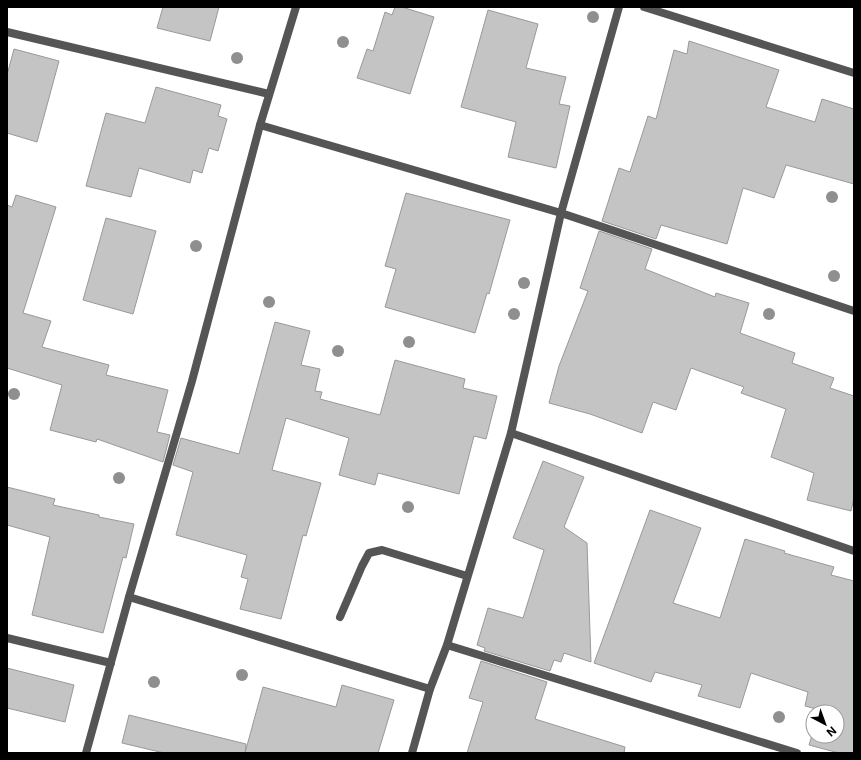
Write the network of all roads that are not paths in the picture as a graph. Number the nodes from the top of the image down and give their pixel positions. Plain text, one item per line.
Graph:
1 (296, 7) edge
2 (619, 7) edge
3 (644, 7) edge
4 (7, 32) edge
5 (854, 73) edge
6 (269, 94) junction
7 (260, 125) junction
8 (561, 213) junction
9 (854, 311) edge
10 (511, 433) junction
11 (854, 551) edge
12 (467, 576) junction
13 (129, 597) junction
14 (340, 617) dead end
15 (7, 638) edge
16 (447, 645) junction
17 (111, 663) junction
18 (430, 689) junction
19 (86, 753) edge
20 (412, 753) edge
21 (797, 753) edge

1 - 6 street
2 - 8 street
3 - 5 street
4 - 6 street
6 - 7 street
7 - 8 street
7 - 13 street
8 - 9 street
8 - 10 street
10 - 11 street
10 - 12 street
12 - 14 street
12 - 16 street
13 - 17 street
13 - 18 street
15 - 17 street
16 - 18 street
16 - 21 street
17 - 19 street
18 - 20 street

